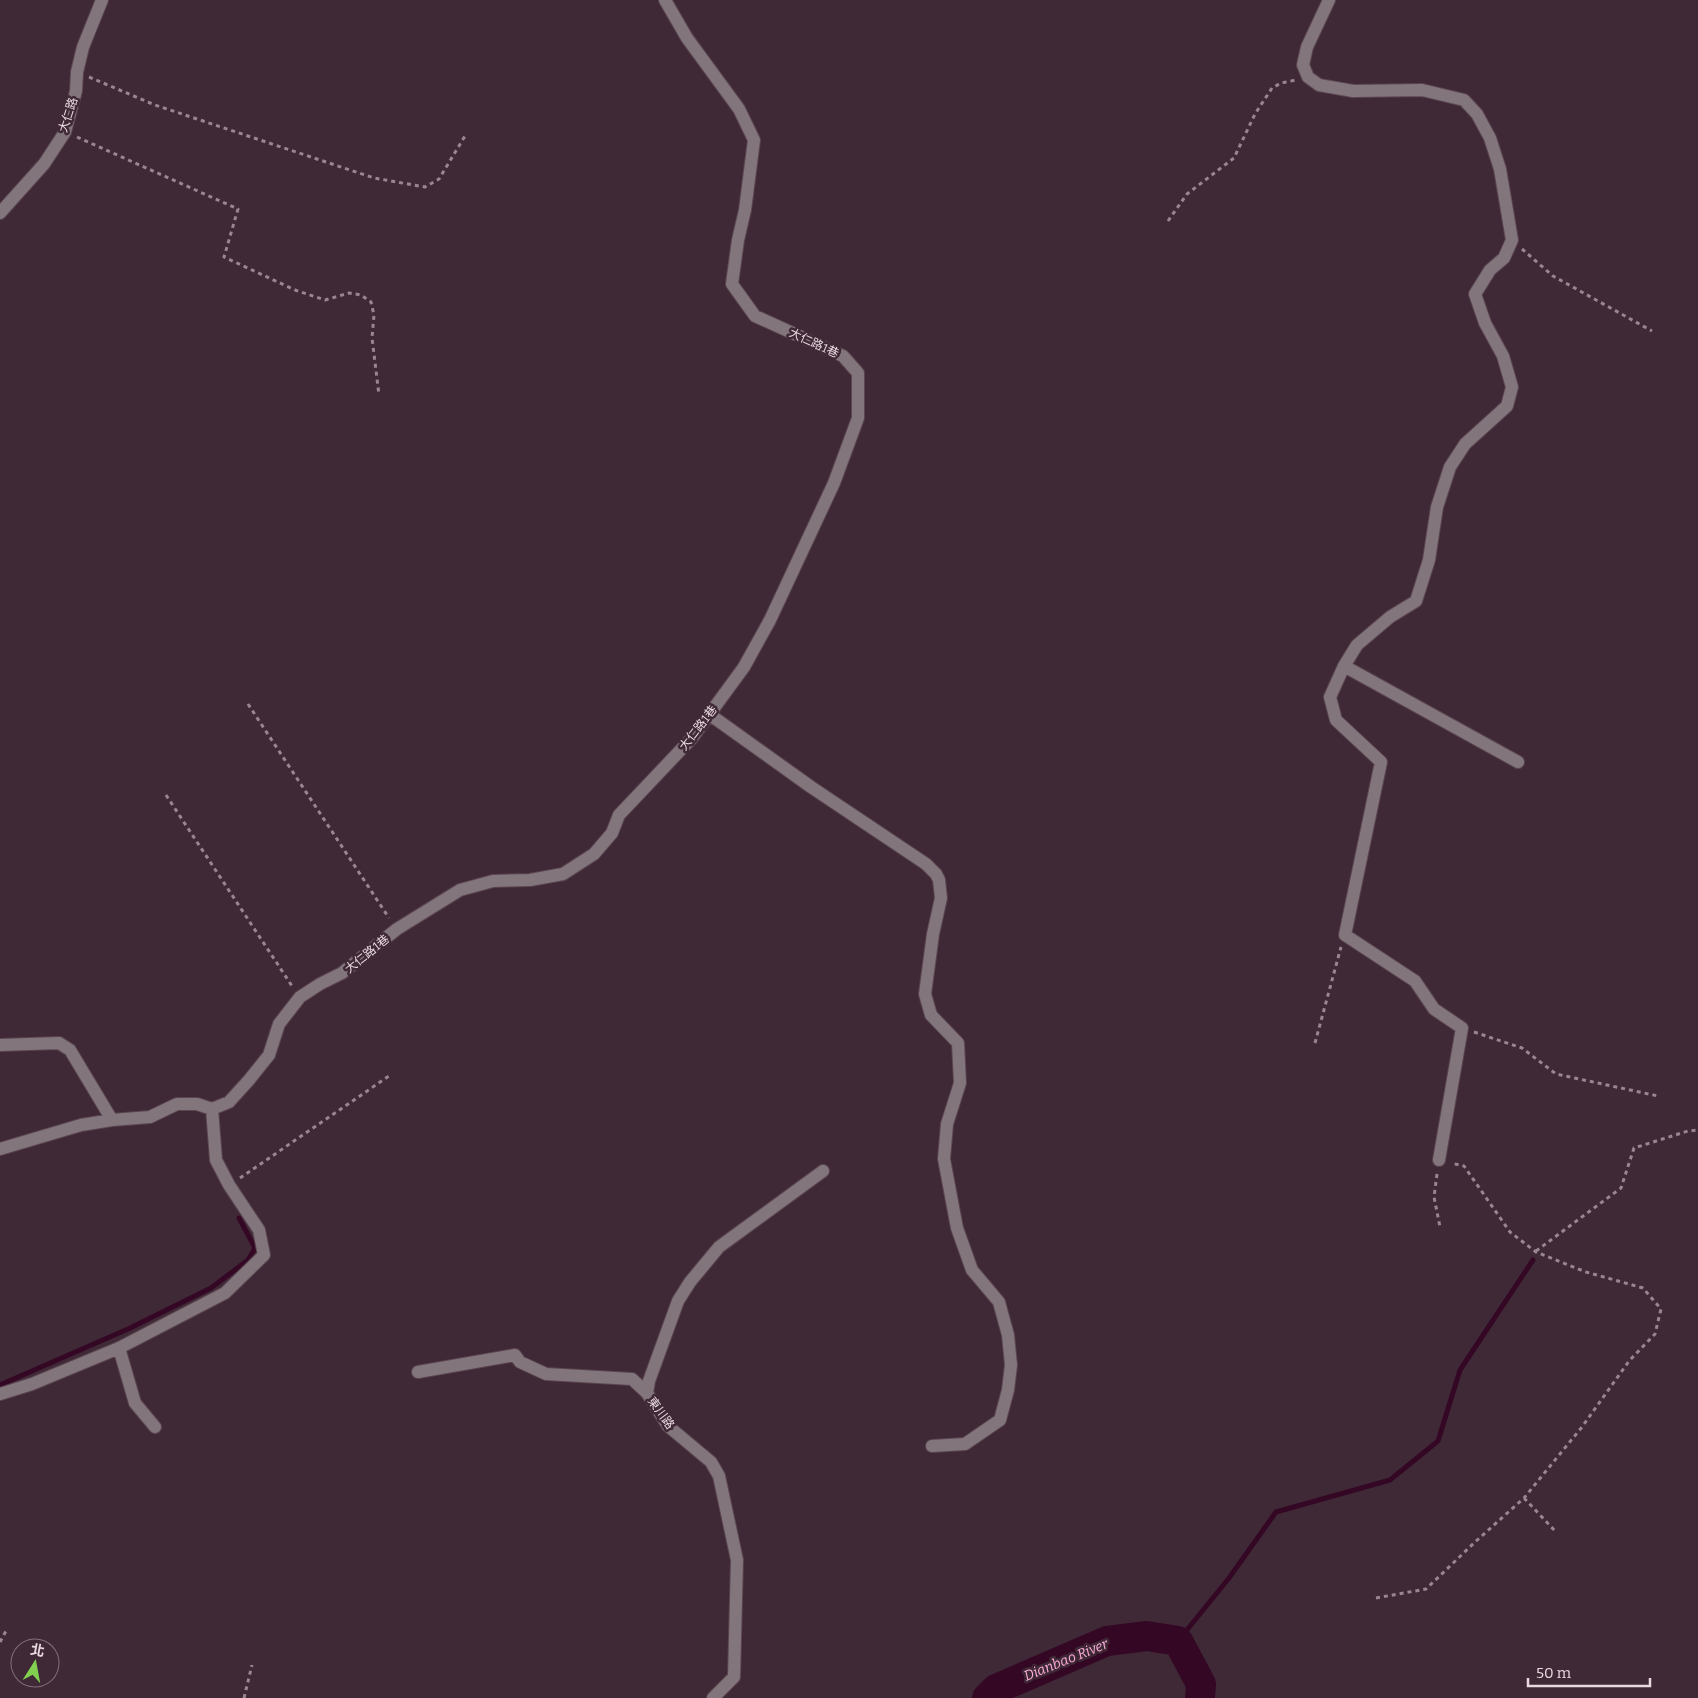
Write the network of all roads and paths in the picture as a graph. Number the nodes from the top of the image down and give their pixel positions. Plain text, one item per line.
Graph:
1 (102, 0) edge
2 (665, 0) edge
3 (1329, 0) edge
4 (77, 72) junction
5 (1308, 77) junction
6 (65, 132) junction
7 (465, 136) dead end
8 (0, 213) edge
9 (1168, 221) dead end
10 (1512, 240) junction
11 (1652, 331) dead end
12 (379, 395) dead end
13 (1344, 666) junction
14 (248, 704) dead end
15 (709, 714) junction
16 (1518, 762) dead end
17 (166, 795) dead end
18 (397, 929) junction
19 (1345, 934) junction
20 (300, 997) junction
21 (1462, 1028) junction
22 (1315, 1043) dead end
23 (0, 1045) edge
24 (389, 1076) dead end
25 (1658, 1096) dead end
26 (212, 1109) junction
27 (112, 1120) junction
28 (1698, 1130) edge
29 (0, 1149) edge
30 (1439, 1160) junction
31 (823, 1171) dead end
32 (229, 1185) junction
33 (1440, 1227) dead end
34 (1536, 1252) junction
35 (119, 1348) junction
36 (418, 1372) dead end
37 (0, 1394) edge
38 (647, 1394) junction
39 (155, 1427) dead end
40 (932, 1446) dead end
41 (1524, 1498) junction
42 (1556, 1532) dead end
43 (1376, 1598) dead end
44 (7, 1629) dead end
45 (0, 1642) edge
46 (252, 1665) dead end
47 (244, 1698) edge
48 (713, 1698) edge

1 - 4 lane, 大仁路
2 - 15 lane, 大仁路1巷
3 - 5 lane
4 - 6 lane, 大仁路
4 - 7 path
5 - 9 path
5 - 10 lane
6 - 8 lane, 大仁路
6 - 12 path
10 - 11 path
10 - 13 lane
13 - 16 lane
13 - 19 lane
14 - 18 path
15 - 18 lane, 大仁路1巷
15 - 40 lane
17 - 20 path
18 - 20 lane, 大仁路1巷
19 - 21 lane
19 - 22 path
20 - 26 lane, 大仁路1巷
21 - 25 path
21 - 30 lane
23 - 27 lane
24 - 32 path
26 - 27 lane
26 - 32 lane
27 - 29 lane
28 - 34 path
30 - 33 path
30 - 34 path
31 - 38 lane, 東川路
32 - 35 lane
34 - 41 path
35 - 37 lane
35 - 39 lane
36 - 38 lane
38 - 48 lane, 東川路
41 - 42 path
41 - 43 path
44 - 45 path
46 - 47 path

